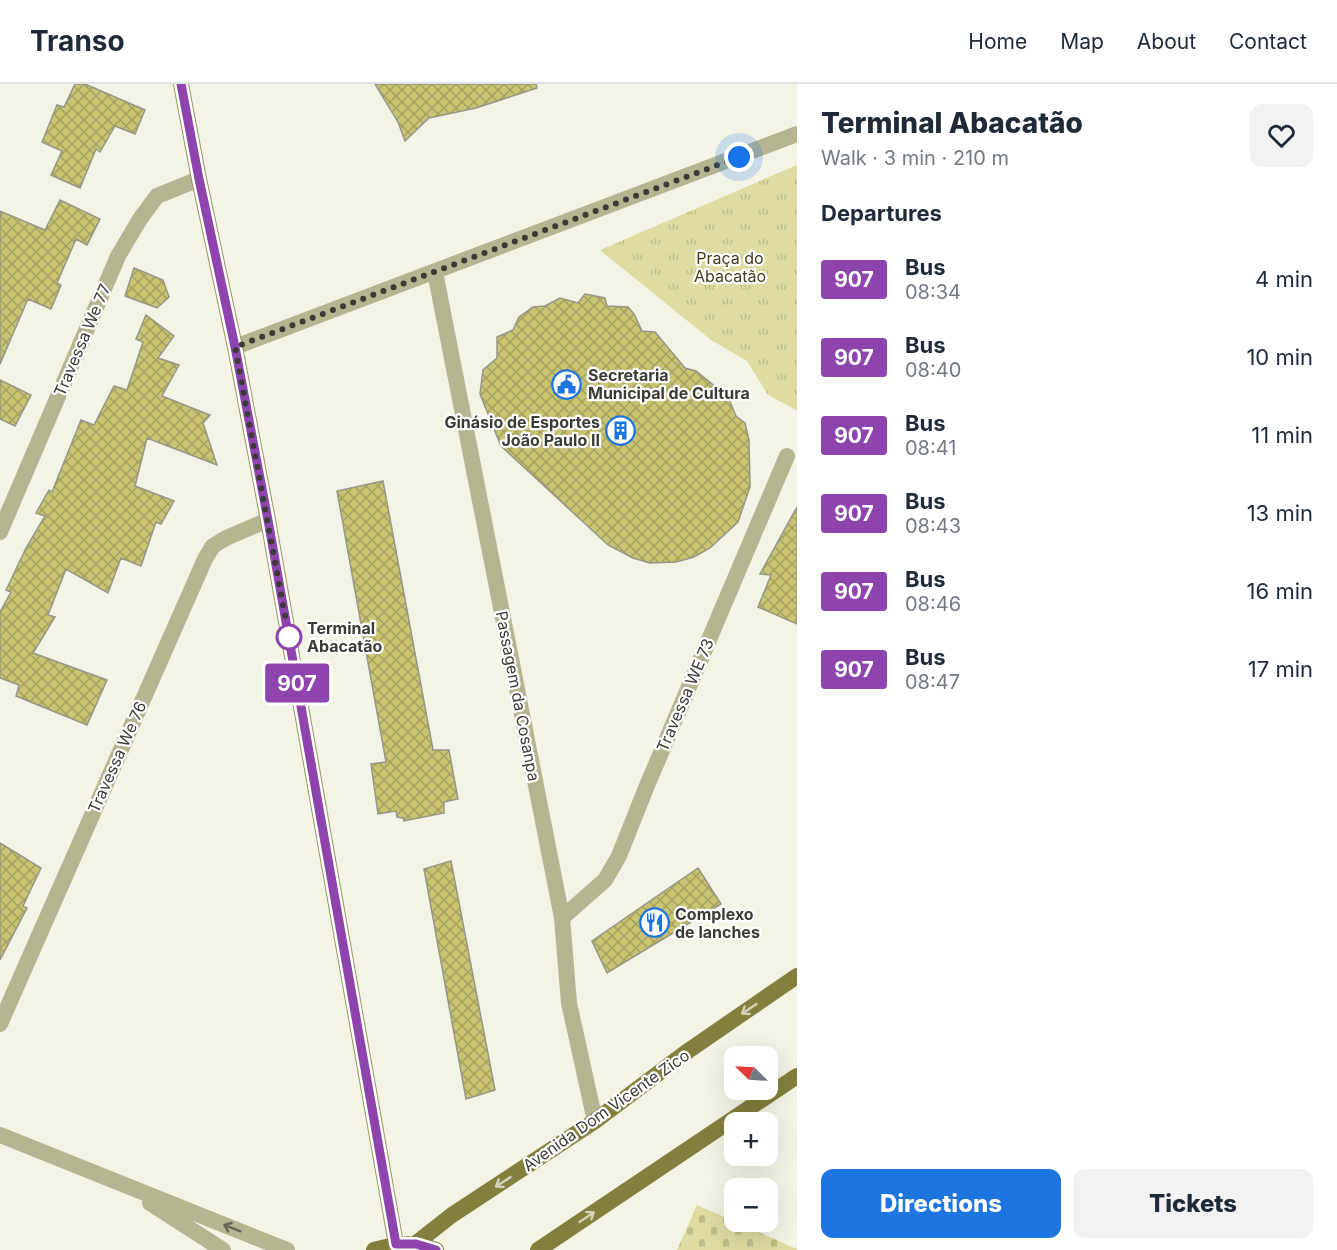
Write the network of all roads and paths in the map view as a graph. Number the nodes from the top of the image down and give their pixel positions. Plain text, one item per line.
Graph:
1 (181, 84) edge
2 (797, 134) edge
3 (199, 179) junction
4 (435, 272) junction
5 (235, 347) junction
6 (787, 456) dead end
7 (268, 520) junction
8 (0, 532) edge
9 (562, 918) junction
10 (797, 976) edge
11 (0, 1024) edge
12 (797, 1076) edge
13 (595, 1121) junction
14 (0, 1135) edge
15 (116, 1182) junction
16 (396, 1244) junction
17 (416, 1244) junction
18 (223, 1250) edge
19 (287, 1250) edge
20 (374, 1250) edge
21 (436, 1250) edge
22 (538, 1250) edge

1 - 3 main road
2 - 4 street
3 - 5 main road
3 - 8 street, Travessa We 77
4 - 5 street
4 - 9 street, Passagem da Cosanpa
5 - 7 main road
6 - 9 street, Travessa WE 73
7 - 11 street, Travessa We 76
7 - 16 main road
9 - 13 street, Passagem da Cosanpa
10 -> 13 main road, Avenida Dom Vicente Zico
22 -> 12 main road
13 -> 17 main road, Avenida Dom Vicente Zico
14 - 15 street
15 - 18 street
19 -> 15 street
16 - 17 main road
16 - 20 main road
17 - 21 main road

